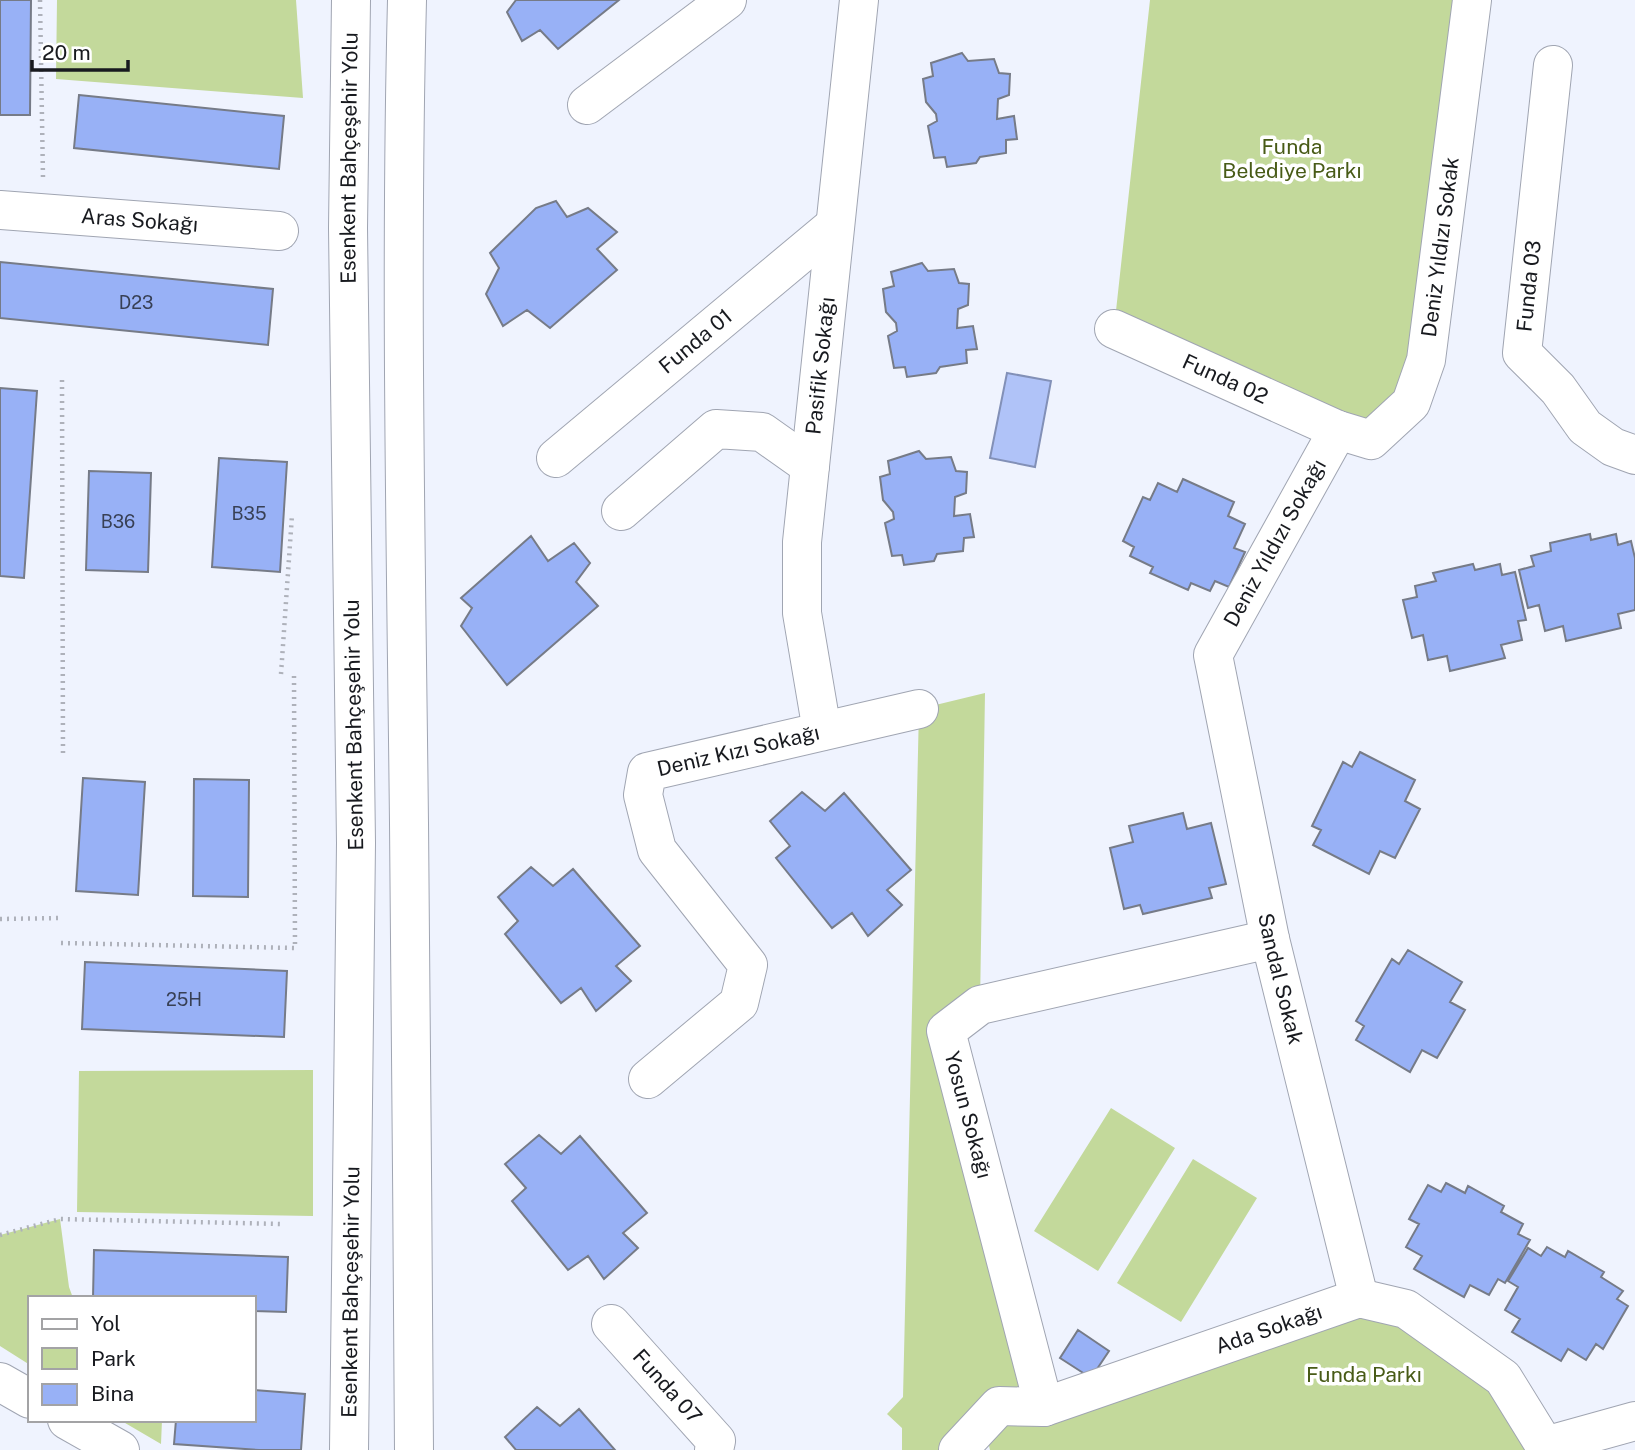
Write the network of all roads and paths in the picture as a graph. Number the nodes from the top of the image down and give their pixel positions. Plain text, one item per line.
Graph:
1 (40, 0) edge
2 (351, 0) edge
3 (407, 0) edge
4 (727, 0) edge
5 (859, 0) edge
6 (1472, 0) edge
7 (1553, 65) dead end
8 (587, 105) dead end
9 (0, 210) edge
10 (44, 214) junction
11 (835, 225) junction
12 (279, 231) dead end
13 (1114, 329) dead end
14 (62, 380) dead end
15 (1338, 430) junction
16 (1635, 455) edge
17 (556, 458) dead end
18 (810, 466) junction
19 (621, 511) dead end
20 (292, 516) dead end
21 (1213, 655) joint
22 (281, 674) dead end
23 (294, 675) dead end
24 (919, 709) dead end
25 (822, 731) junction
26 (63, 757) dead end
27 (61, 918) dead end
28 (0, 919) edge
29 (1270, 939) junction
30 (61, 943) dead end
31 (648, 1079) dead end
32 (282, 1224) dead end
33 (0, 1235) edge
34 (1359, 1298) junction
35 (611, 1324) dead end
36 (0, 1382) edge
37 (28, 1398) edge
38 (1044, 1407) junction
39 (1635, 1421) edge
40 (71, 1422) edge
41 (1544, 1448) edge
42 (120, 1450) edge
43 (349, 1450) edge
44 (414, 1450) edge
45 (714, 1450) edge
46 (958, 1450) edge

1 - 10 path
2 - 43 street, Esenkent Bahçeşehir Yolu
3 - 44 street
4 - 8 street
5 - 11 street, Pasifik Sokağı
6 - 15 street, Deniz Yıldızı Sokak
7 - 16 street, Funda 03
9 - 10 street, Aras Sokağı
10 - 12 street, Aras Sokağı
11 - 17 street, Funda 01
11 - 18 street, Pasifik Sokağı
13 - 15 street, Funda 02
14 - 26 path
15 - 21 street, Deniz Yıldızı Sokağı
18 - 19 street
18 - 25 street, Pasifik Sokağı
20 - 22 path
21 - 29 street, Sandal Sokak
23 - 30 path
24 - 25 street, Deniz Kızı Sokağı
25 - 31 street, Deniz Kızı Sokağı
27 - 28 path
29 - 34 street, Sandal Sokak
29 - 38 street, Yosun Sokağı
32 - 33 path
34 - 38 street, Ada Sokağı
34 - 41 street
35 - 45 street, Funda 07
36 - 37 street
38 - 46 street, Ada Sokağı
39 - 41 street
40 - 42 street

